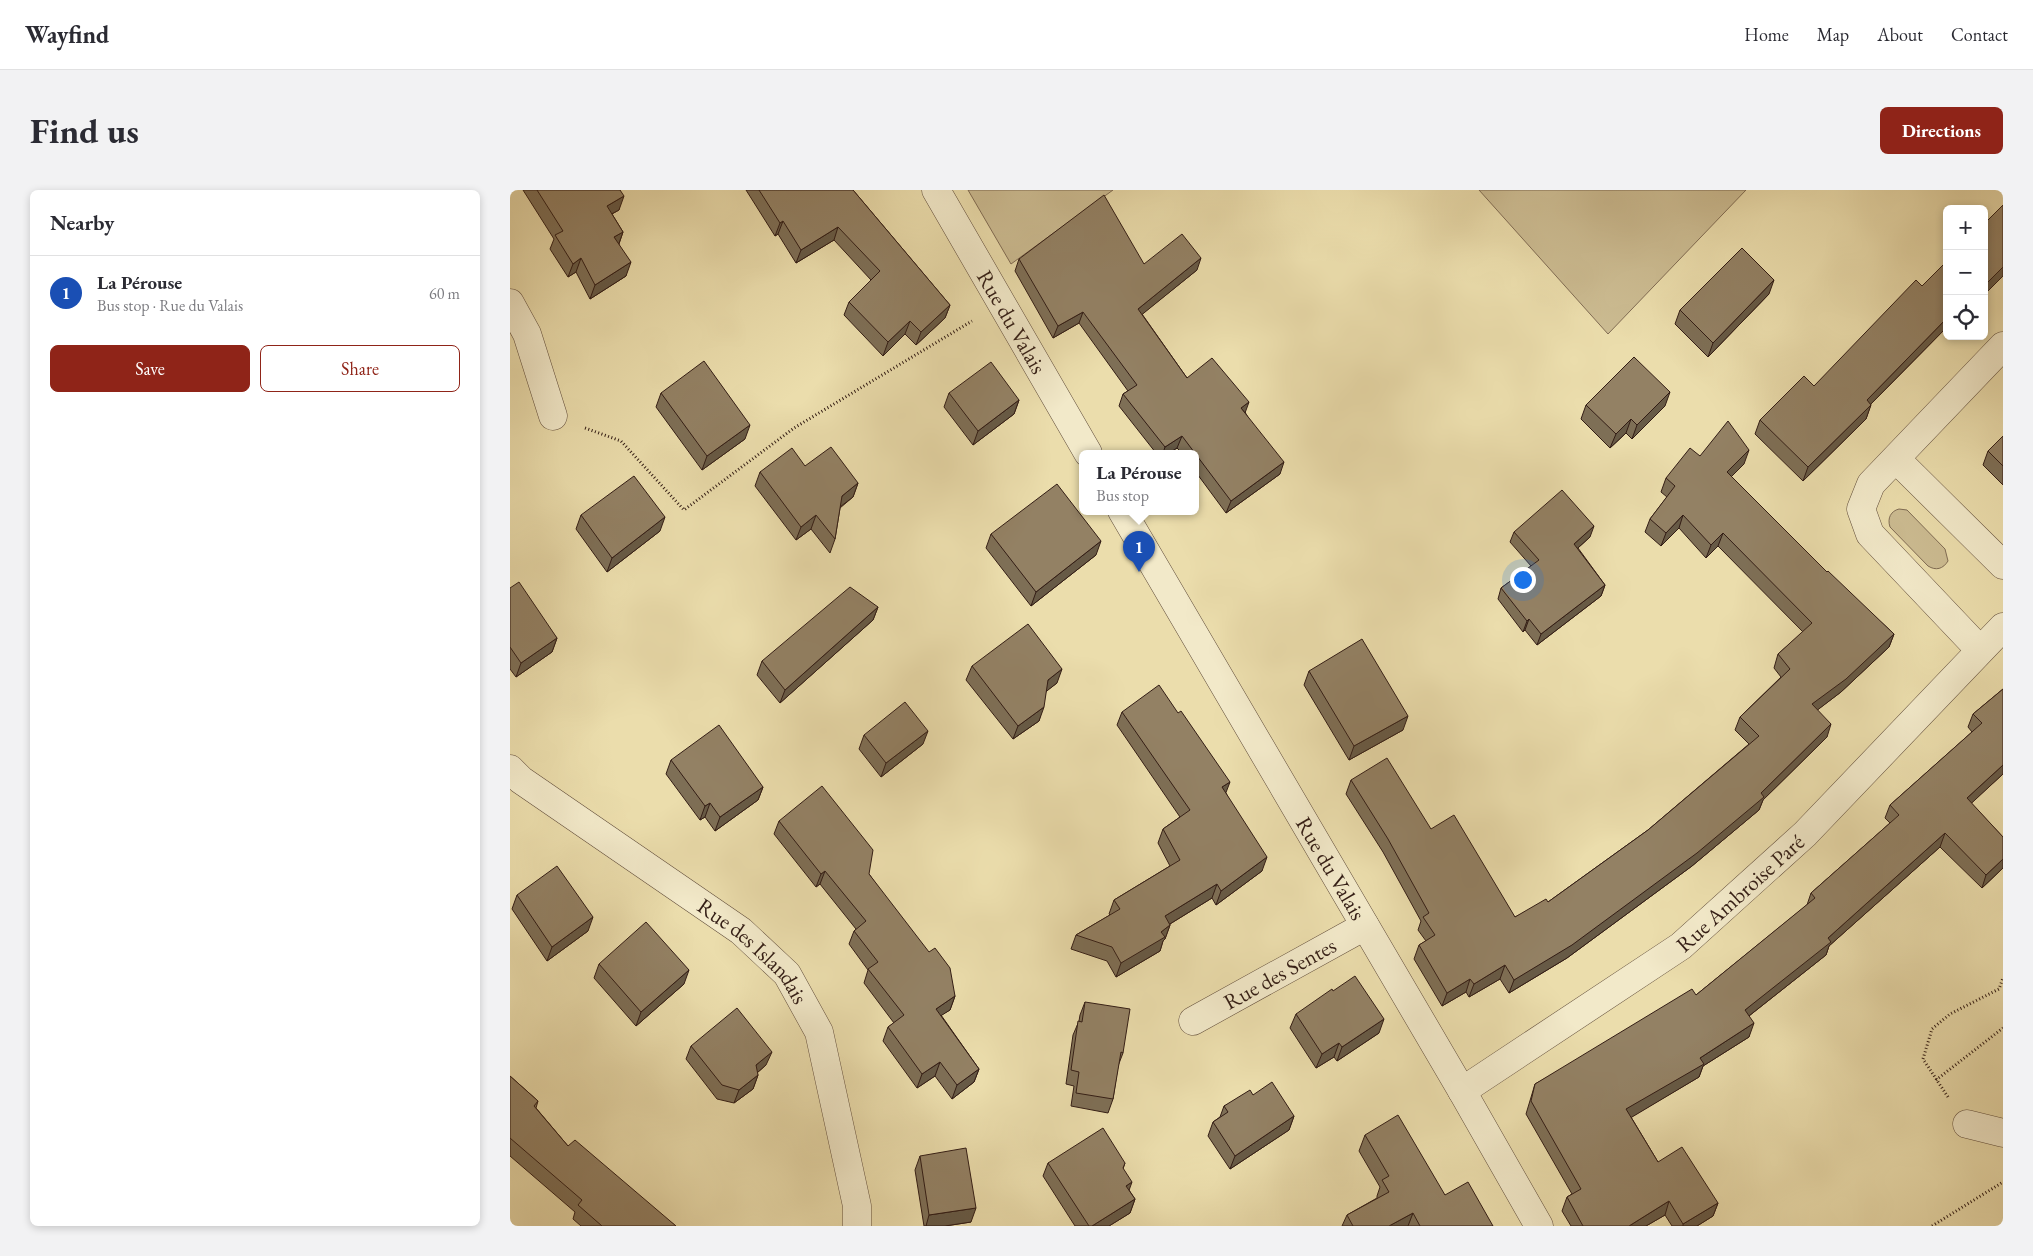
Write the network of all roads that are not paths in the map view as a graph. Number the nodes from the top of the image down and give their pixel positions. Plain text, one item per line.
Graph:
1 (936, 190) edge
2 (510, 303) edge
3 (2003, 346) edge
4 (553, 416) road end
5 (1086, 450) edge
6 (1896, 459) junction
7 (1124, 515) edge
8 (2003, 565) edge
9 (2003, 627) edge
10 (1980, 650) junction
11 (510, 769) edge
12 (1365, 926) junction
13 (1193, 1021) dead end
14 (1462, 1091) junction
15 (1967, 1124) road end
16 (2003, 1133) edge
17 (857, 1226) edge
18 (1539, 1226) edge

1 - 5 street, Rue du Valais
2 - 4 street
3 - 6 street
6 - 8 street
6 - 10 street
7 - 12 street, Rue du Valais
9 - 10 street, Rue Ambroise Paré
10 - 14 street, Rue Ambroise Paré
11 - 17 street, Rue des Islandais
12 - 13 street, Rue des Sentes
12 - 14 street, Rue du Valais
14 - 18 street, Rue du Valais
15 - 16 street

